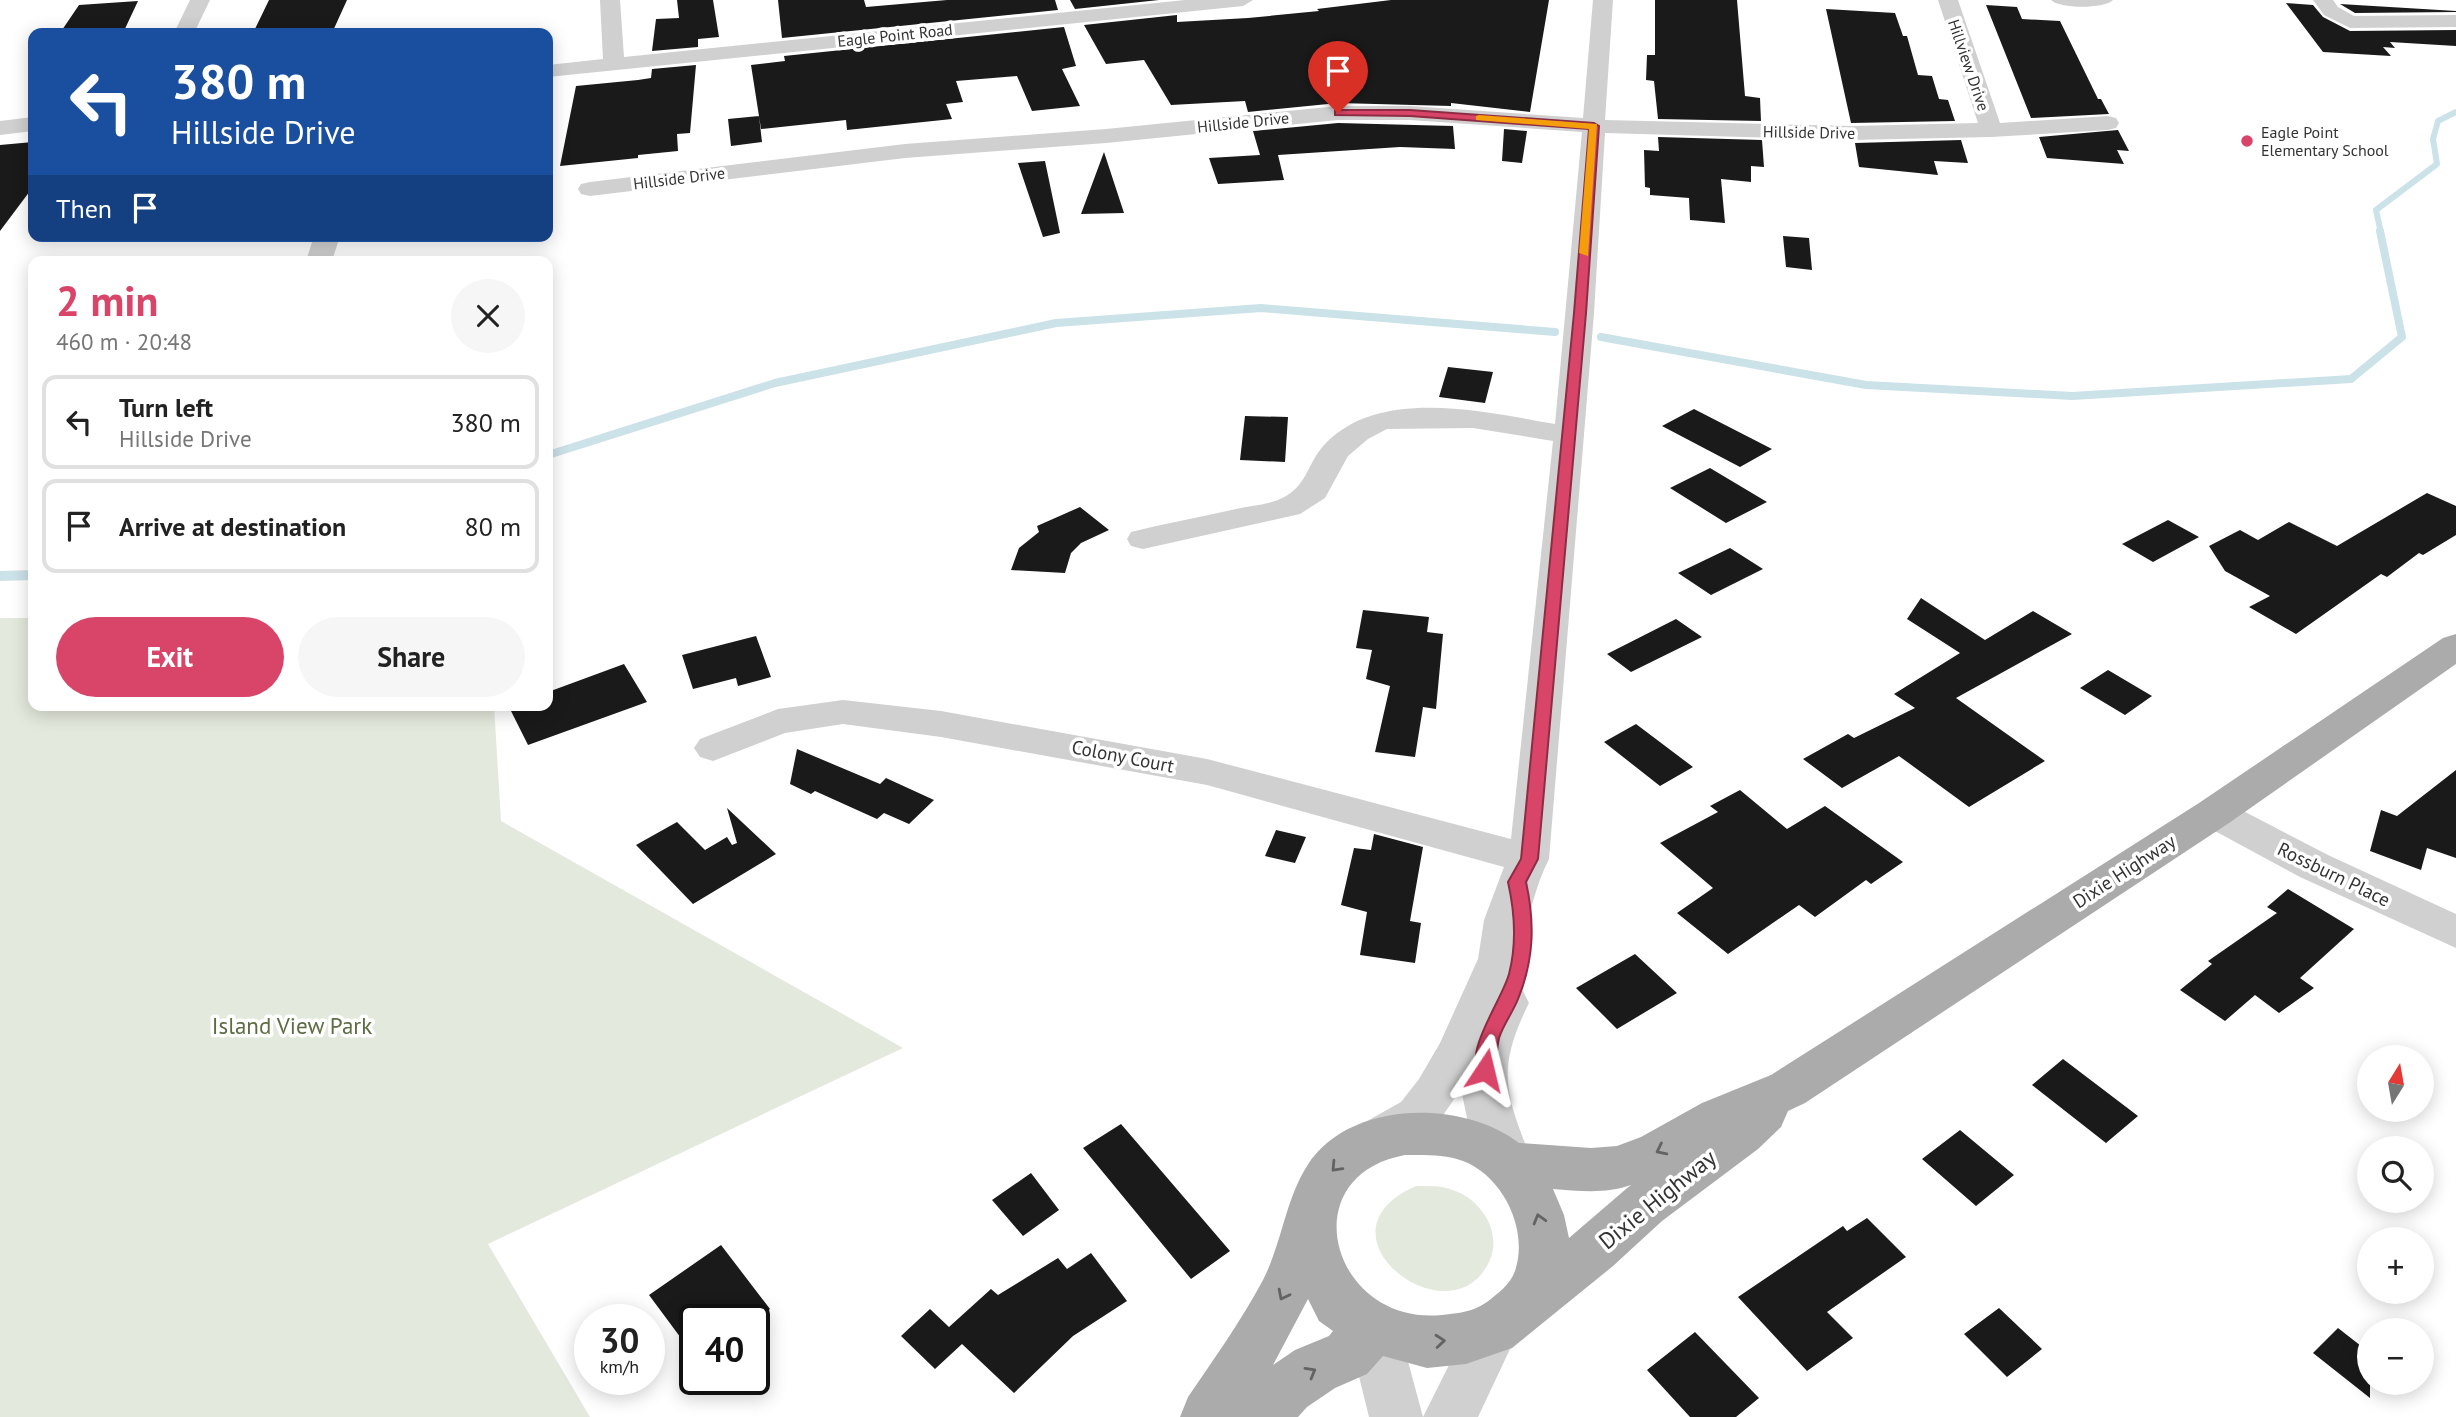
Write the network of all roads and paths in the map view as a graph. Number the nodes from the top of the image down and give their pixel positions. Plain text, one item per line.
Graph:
1 (200, 0) edge
2 (610, 0) edge
3 (1243, 0) edge
4 (1603, 0) edge
5 (1948, 0) edge
6 (2061, 0) edge
7 (2103, 0) edge
8 (2322, 0) edge
9 (2456, 21) edge
10 (186, 28) edge
11 (614, 64) junction
12 (553, 70) edge
13 (2108, 123) dead end
14 (28, 125) edge
15 (1594, 126) junction
16 (0, 128) edge
17 (1991, 130) junction
18 (590, 189) dead end
19 (1567, 435) junction
20 (1143, 539) dead end
21 (2456, 646) edge
22 (713, 748) dead end
23 (2214, 813) junction
24 (1523, 871) junction
25 (2456, 932) edge
26 (1788, 1089) junction
27 (1376, 1139) junction
28 (1509, 1164) junction
29 (1313, 1207) junction
30 (1508, 1318) junction
31 (1374, 1328) junction
32 (1208, 1417) edge
33 (1261, 1417) edge
34 (1396, 1417) edge
35 (1450, 1417) edge

1 - 10 street
2 - 11 street
3 - 11 street, Eagle Point Road
4 - 15 street
5 - 17 street, Hillview Drive
6 - 7 street
8 - 9 street
11 - 12 street, Eagle Point Road
13 - 17 street, Hillside Drive
14 - 16 street
15 - 17 street, Hillside Drive
15 - 18 street, Hillside Drive
15 - 19 street
19 - 20 street
19 - 24 street
21 - 23 main road, Dixie Highway
22 - 24 street, Colony Court
23 - 25 street, Rossburn Place
23 - 26 main road, Dixie Highway
24 - 27 street
24 - 28 street
26 -> 28 main road, Dixie Highway
26 - 30 main road, Dixie Highway
27 - 28 main road, Dixie Highway
27 -> 29 main road, Dixie Highway
30 -> 28 main road, Dixie Highway
29 - 31 main road, Dixie Highway
29 -> 32 main road, Dixie Highway
31 -> 30 main road, Dixie Highway
30 - 35 street
33 -> 31 main road
31 - 34 street

